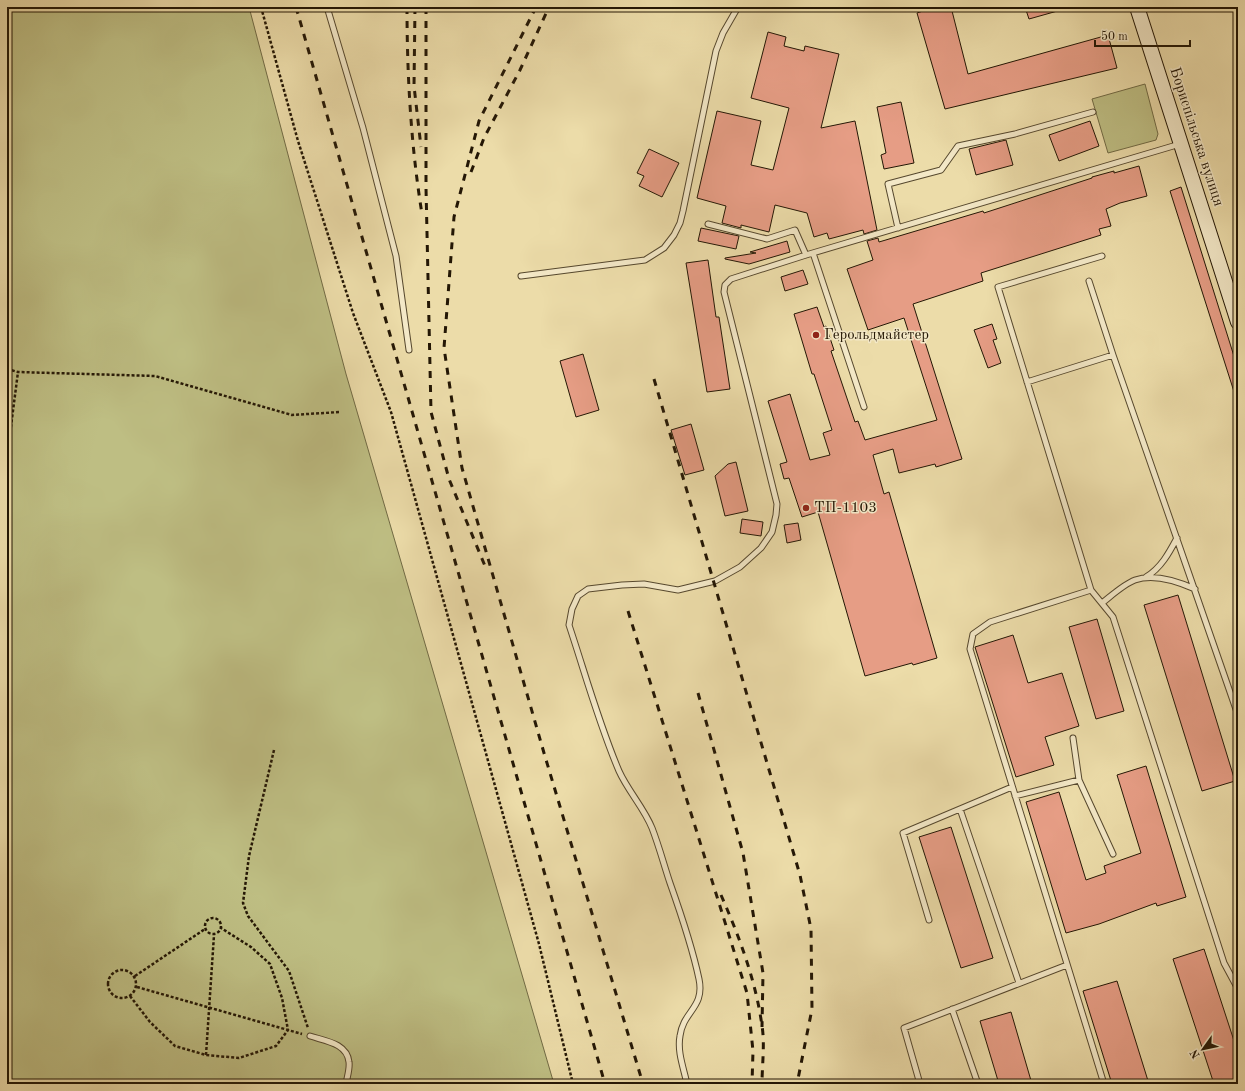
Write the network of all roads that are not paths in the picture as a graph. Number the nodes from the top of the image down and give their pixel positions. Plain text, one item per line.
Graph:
1 (327, 7) edge
2 (738, 7) edge
3 (1138, 7) edge
4 (1093, 112) dead end
5 (1181, 144) junction
6 (708, 224) dead end
7 (898, 228) junction
8 (813, 253) junction
9 (806, 255) junction
10 (1102, 256) dead end
11 (521, 276) dead end
12 (1089, 281) dead end
13 (1238, 322) edge
14 (409, 350) dead end
15 (1113, 355) junction
16 (1027, 382) junction
17 (864, 407) dead end
18 (1177, 538) junction
19 (1146, 577) junction
20 (1195, 589) junction
21 (1091, 590) junction
22 (1102, 603) junction
23 (1238, 715) edge
24 (1073, 738) dead end
25 (1079, 780) junction
26 (1012, 787) junction
27 (1015, 796) junction
28 (960, 809) junction
29 (1113, 854) dead end
30 (929, 920) dead end
31 (1067, 965) junction
32 (1019, 983) junction
33 (1238, 989) edge
34 (952, 1009) junction
35 (310, 1036) road end
36 (346, 1084) edge
37 (687, 1084) edge
38 (920, 1084) edge
39 (978, 1084) edge
40 (1104, 1084) edge

1 - 14 lane
2 - 11 lane
3 - 5 main road, Бориспільська вулиця
4 - 7 lane
5 - 7 lane
5 - 13 main road, Бориспільська вулиця
6 - 9 lane
7 - 8 lane
8 - 9 lane
8 - 17 lane
9 - 37 lane
10 - 16 lane
12 - 15 lane
15 - 16 lane
15 - 18 lane
16 - 21 lane
18 - 19 lane
18 - 20 lane
19 - 20 lane
19 - 22 lane
20 - 23 lane
21 - 22 lane
21 - 26 lane
22 - 33 lane
24 - 25 lane
25 - 27 lane
25 - 29 lane
26 - 27 lane
26 - 28 lane
27 - 31 lane
28 - 30 lane
28 - 32 lane
31 - 32 lane
31 - 40 lane
32 - 34 lane
34 - 38 lane
34 - 39 lane
35 - 36 lane

